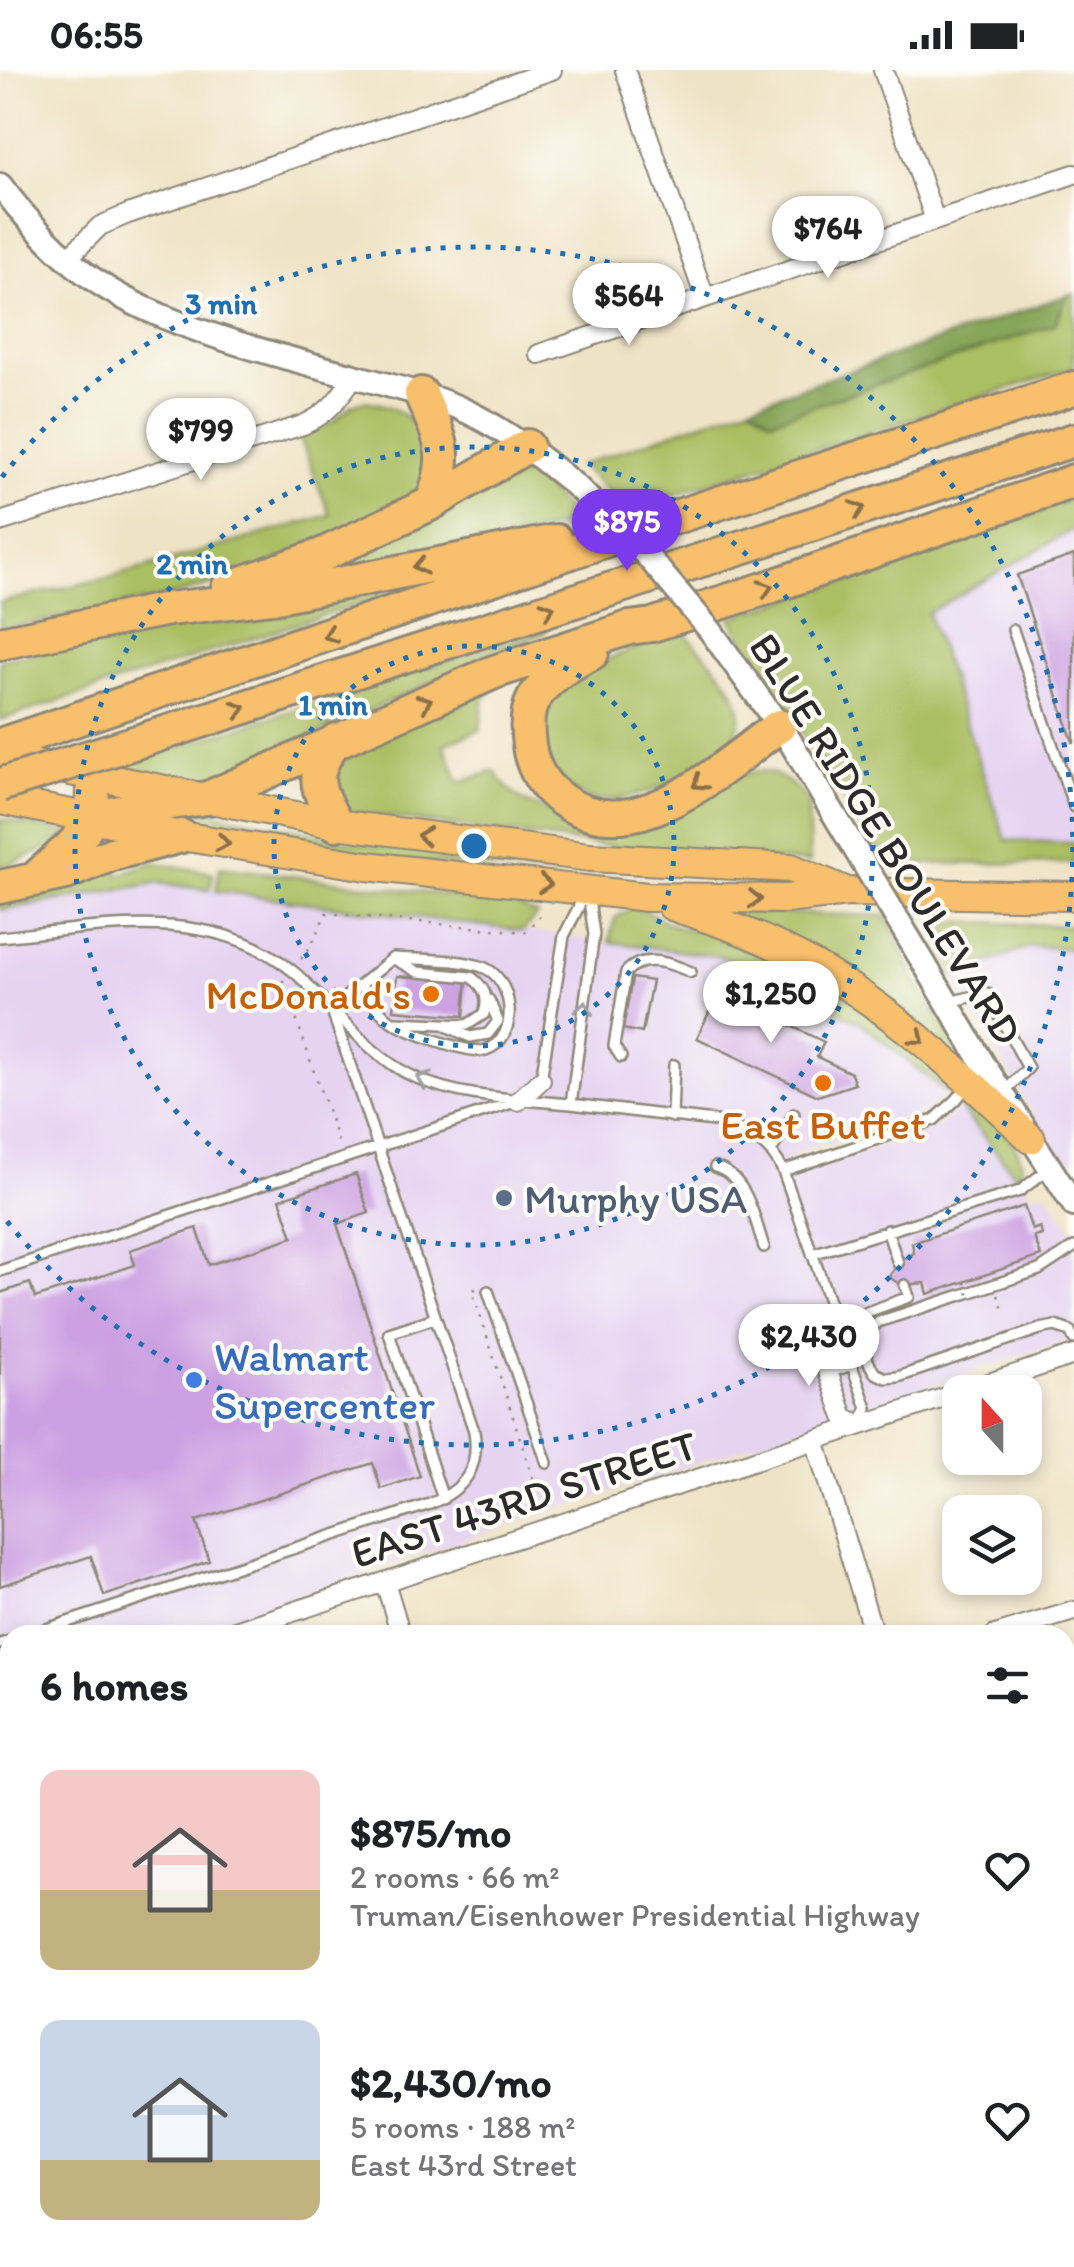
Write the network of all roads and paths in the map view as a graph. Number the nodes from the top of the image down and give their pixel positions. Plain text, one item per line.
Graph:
1 (552, 70) edge
2 (625, 70) edge
3 (883, 70) edge
4 (1074, 174) edge
5 (0, 185) edge
6 (935, 220) junction
7 (67, 259) junction
8 (705, 298) junction
9 (538, 354) dead end
10 (354, 376) junction
11 (1074, 388) edge
12 (421, 394) junction
13 (1074, 440) edge
14 (527, 446) junction
15 (1074, 481) edge
16 (432, 503) junction
17 (0, 522) edge
18 (654, 524) junction
19 (168, 609) junction
20 (652, 625) junction
21 (1014, 630) dead end
22 (0, 643) edge
23 (779, 726) junction
24 (336, 740) junction
25 (0, 746) edge
26 (0, 757) edge
27 (92, 775) junction
28 (0, 785) edge
29 (208, 798) junction
30 (0, 800) edge
31 (1074, 807) edge
32 (93, 818) junction
33 (336, 824) junction
34 (181, 836) junction
35 (590, 858) junction
36 (16, 885) edge
37 (588, 889) junction
38 (848, 892) junction
39 (1074, 896) edge
40 (647, 897) junction
41 (540, 916) dead end
42 (0, 937) edge
43 (393, 958) junction
44 (300, 960) dead end
45 (691, 972) dead end
46 (284, 979) dead end
47 (361, 986) junction
48 (486, 994) junction
49 (946, 1002) junction
50 (331, 1009) junction
51 (393, 1022) junction
52 (439, 1022) junction
53 (621, 1057) dead end
54 (674, 1065) dead end
55 (541, 1080) junction
56 (971, 1082) junction
57 (1002, 1094) junction
58 (518, 1101) junction
59 (541, 1102) junction
60 (571, 1104) junction
61 (794, 1114) dead end
62 (672, 1116) junction
63 (1031, 1139) junction
64 (339, 1146) dead end
65 (378, 1149) junction
66 (772, 1151) junction
67 (716, 1167) dead end
68 (1050, 1168) junction
69 (783, 1171) junction
70 (1074, 1206) edge
71 (887, 1230) junction
72 (764, 1247) dead end
73 (1074, 1247) edge
74 (812, 1254) junction
75 (898, 1263) dead end
76 (0, 1272) edge
77 (964, 1282) dead end
78 (905, 1285) dead end
79 (483, 1289) joint
80 (970, 1298) dead end
81 (435, 1318) junction
82 (836, 1322) junction
83 (1074, 1339) edge
84 (1074, 1355) edge
85 (850, 1360) joint
86 (860, 1425) junction
87 (815, 1440) junction
88 (547, 1463) dead end
89 (443, 1499) junction
90 (518, 1517) dead end
91 (384, 1582) junction
92 (1074, 1612) edge
93 (59, 1625) edge
94 (253, 1625) edge
95 (398, 1625) edge
96 (871, 1625) edge
97 (1029, 1625) edge

1 - 7 street
2 - 8 street
3 - 6 street
4 - 6 street
5 - 7 street, BLUE RIDGE BOULEVARD
6 - 8 street
7 - 10 street, BLUE RIDGE BOULEVARD
8 - 9 street
10 - 12 street, BLUE RIDGE BOULEVARD
10 - 17 street
11 - 18 highway
12 - 14 street, BLUE RIDGE BOULEVARD
12 - 16 highway
28 -> 13 highway, bridge
14 - 16 highway
14 - 23 street, BLUE RIDGE BOULEVARD, bridge
20 -> 15 highway
16 - 19 highway
18 -> 19 highway
18 -> 25 highway
19 - 22 highway
23 -> 20 highway
24 -> 20 highway
21 - 31 lane
23 - 49 street, BLUE RIDGE BOULEVARD, bridge
24 - 29 highway
24 - 33 highway
26 - 27 main road
27 - 29 main road
27 - 32 highway
29 - 32 highway
29 - 33 main road
30 - 32 main road
32 - 34 main road
32 - 36 highway
35 -> 33 main road
34 - 36 highway
34 -> 37 main road
35 - 37 street
35 - 38 main road
37 - 40 main road
37 - 55 lane
60 -> 37 lane
38 - 39 main road
40 -> 38 main road
40 -> 56 main road
41 - 44 path
42 - 50 lane
43 - 47 lane
43 - 48 lane
43 - 51 lane
45 - 53 lane
46 - 64 path
47 - 50 lane
47 - 51 lane
48 - 52 lane
48 - 52 lane
49 - 57 street, BLUE RIDGE BOULEVARD
49 - 57 lane
58 -> 50 lane
50 - 65 lane
51 - 52 lane
54 - 62 lane
55 - 58 street
55 - 59 street
56 - 63 main road
56 - 69 lane
57 - 63 street, BLUE RIDGE BOULEVARD
58 - 59 lane
58 - 65 lane
59 - 60 lane
60 - 62 lane
61 - 66 lane
62 - 66 lane
63 - 68 street, BLUE RIDGE BOULEVARD
65 - 76 lane
65 - 81 lane
66 - 69 lane
67 - 72 lane
68 - 70 street, BLUE RIDGE BOULEVARD
68 - 71 lane
69 - 74 lane
71 - 74 lane
71 - 75 lane
73 - 83 lane
74 - 82 lane
77 - 80 path, bridge
78 - 82 lane
79 - 88 lane
79 - 90 path
81 - 89 lane
81 - 89 lane
82 - 85 lane
84 - 86 street, EAST 43RD STREET
85 - 86 street
86 - 87 street, EAST 43RD STREET
87 - 91 street, EAST 43RD STREET
87 - 96 street
89 - 93 lane
91 - 94 street, EAST 43RD STREET
91 - 95 street
92 - 97 street

